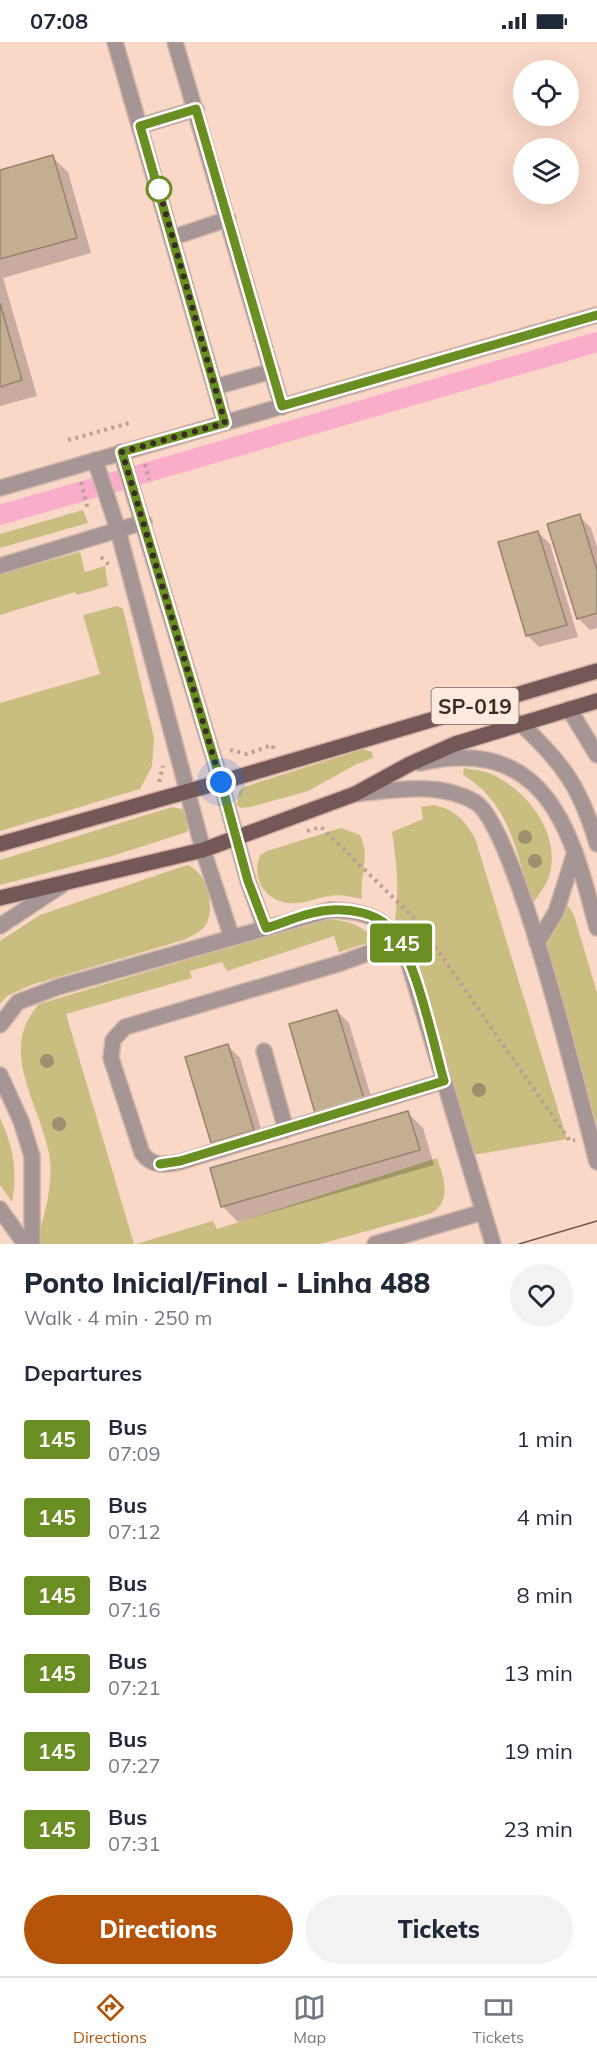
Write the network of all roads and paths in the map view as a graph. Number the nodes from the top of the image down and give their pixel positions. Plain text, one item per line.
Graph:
1 (115, 42) edge
2 (175, 42) edge
3 (196, 109) junction
4 (140, 126) junction
5 (228, 219) junction
6 (174, 237) junction
7 (597, 315) edge
8 (272, 371) junction
9 (215, 387) junction
10 (282, 406) junction
11 (133, 422) dead end
12 (225, 423) junction
13 (68, 440) dead end
14 (122, 452) junction
15 (95, 460) junction
16 (81, 482) dead end
17 (0, 488) edge
18 (88, 510) dead end
19 (144, 522) junction
20 (118, 530) junction
21 (0, 566) edge
22 (597, 671) edge
23 (597, 701) edge
24 (569, 709) junction
25 (520, 723) junction
26 (227, 748) dead end
27 (597, 755) edge
28 (280, 764) junction
29 (410, 764) junction
30 (221, 782) junction
31 (188, 792) junction
32 (355, 794) junction
33 (298, 815) junction
34 (595, 830) edge
35 (236, 838) junction
36 (0, 844) edge
37 (597, 844) edge
38 (576, 849) junction
39 (203, 850) junction
40 (62, 885) junction
41 (0, 898) edge
42 (0, 926) edge
43 (266, 928) junction
44 (597, 928) edge
45 (232, 938) junction
46 (400, 941) junction
47 (537, 943) junction
48 (0, 1024) edge
49 (264, 1051) dead end
50 (0, 1075) edge
51 (444, 1081) junction
52 (286, 1130) junction
53 (590, 1136) junction
54 (597, 1162) edge
55 (0, 1209) edge
56 (483, 1212) junction
57 (25, 1244) edge
58 (32, 1244) edge
59 (375, 1244) edge
60 (493, 1244) edge

1 - 4 street
2 - 3 street
3 - 4 street
3 - 5 street
4 - 6 street
5 - 6 street
5 - 8 street
6 - 9 street
7 - 10 street
8 - 9 street
8 - 10 street
9 - 12 street
10 - 12 street
11 - 13 path
12 - 14 street
14 - 15 street
14 - 19 street
15 - 17 street
15 - 20 street
16 - 18 path
19 - 20 street
19 - 30 street
20 - 21 street
20 - 31 street
22 - 28 main road, SP-019
23 - 24 main road, SP-019
24 - 25 main road, SP-019
24 - 27 street
25 - 29 main road, SP-019
25 - 34 street
26 - 28 path
28 - 30 main road, SP-019
29 - 32 main road, SP-019
29 - 38 street
30 - 31 main road, SP-019
30 - 35 street
31 - 36 main road, SP-019
31 - 39 street
32 - 33 main road, SP-019
32 - 47 street
33 - 35 main road, SP-019
33 - 53 path
34 - 37 street
35 - 39 main road, SP-019
35 - 43 street
38 - 44 street
38 - 47 street
39 - 40 main road, SP-019
39 - 45 street
40 - 41 main road, SP-019
40 - 42 street
43 - 45 street
43 - 46 street
45 - 48 street
46 - 51 street
46 - 52 street
47 - 53 street
49 - 52 street
50 - 58 street
51 - 52 street
51 - 56 street
53 - 54 street
55 - 57 street
56 - 59 street
56 - 60 street

